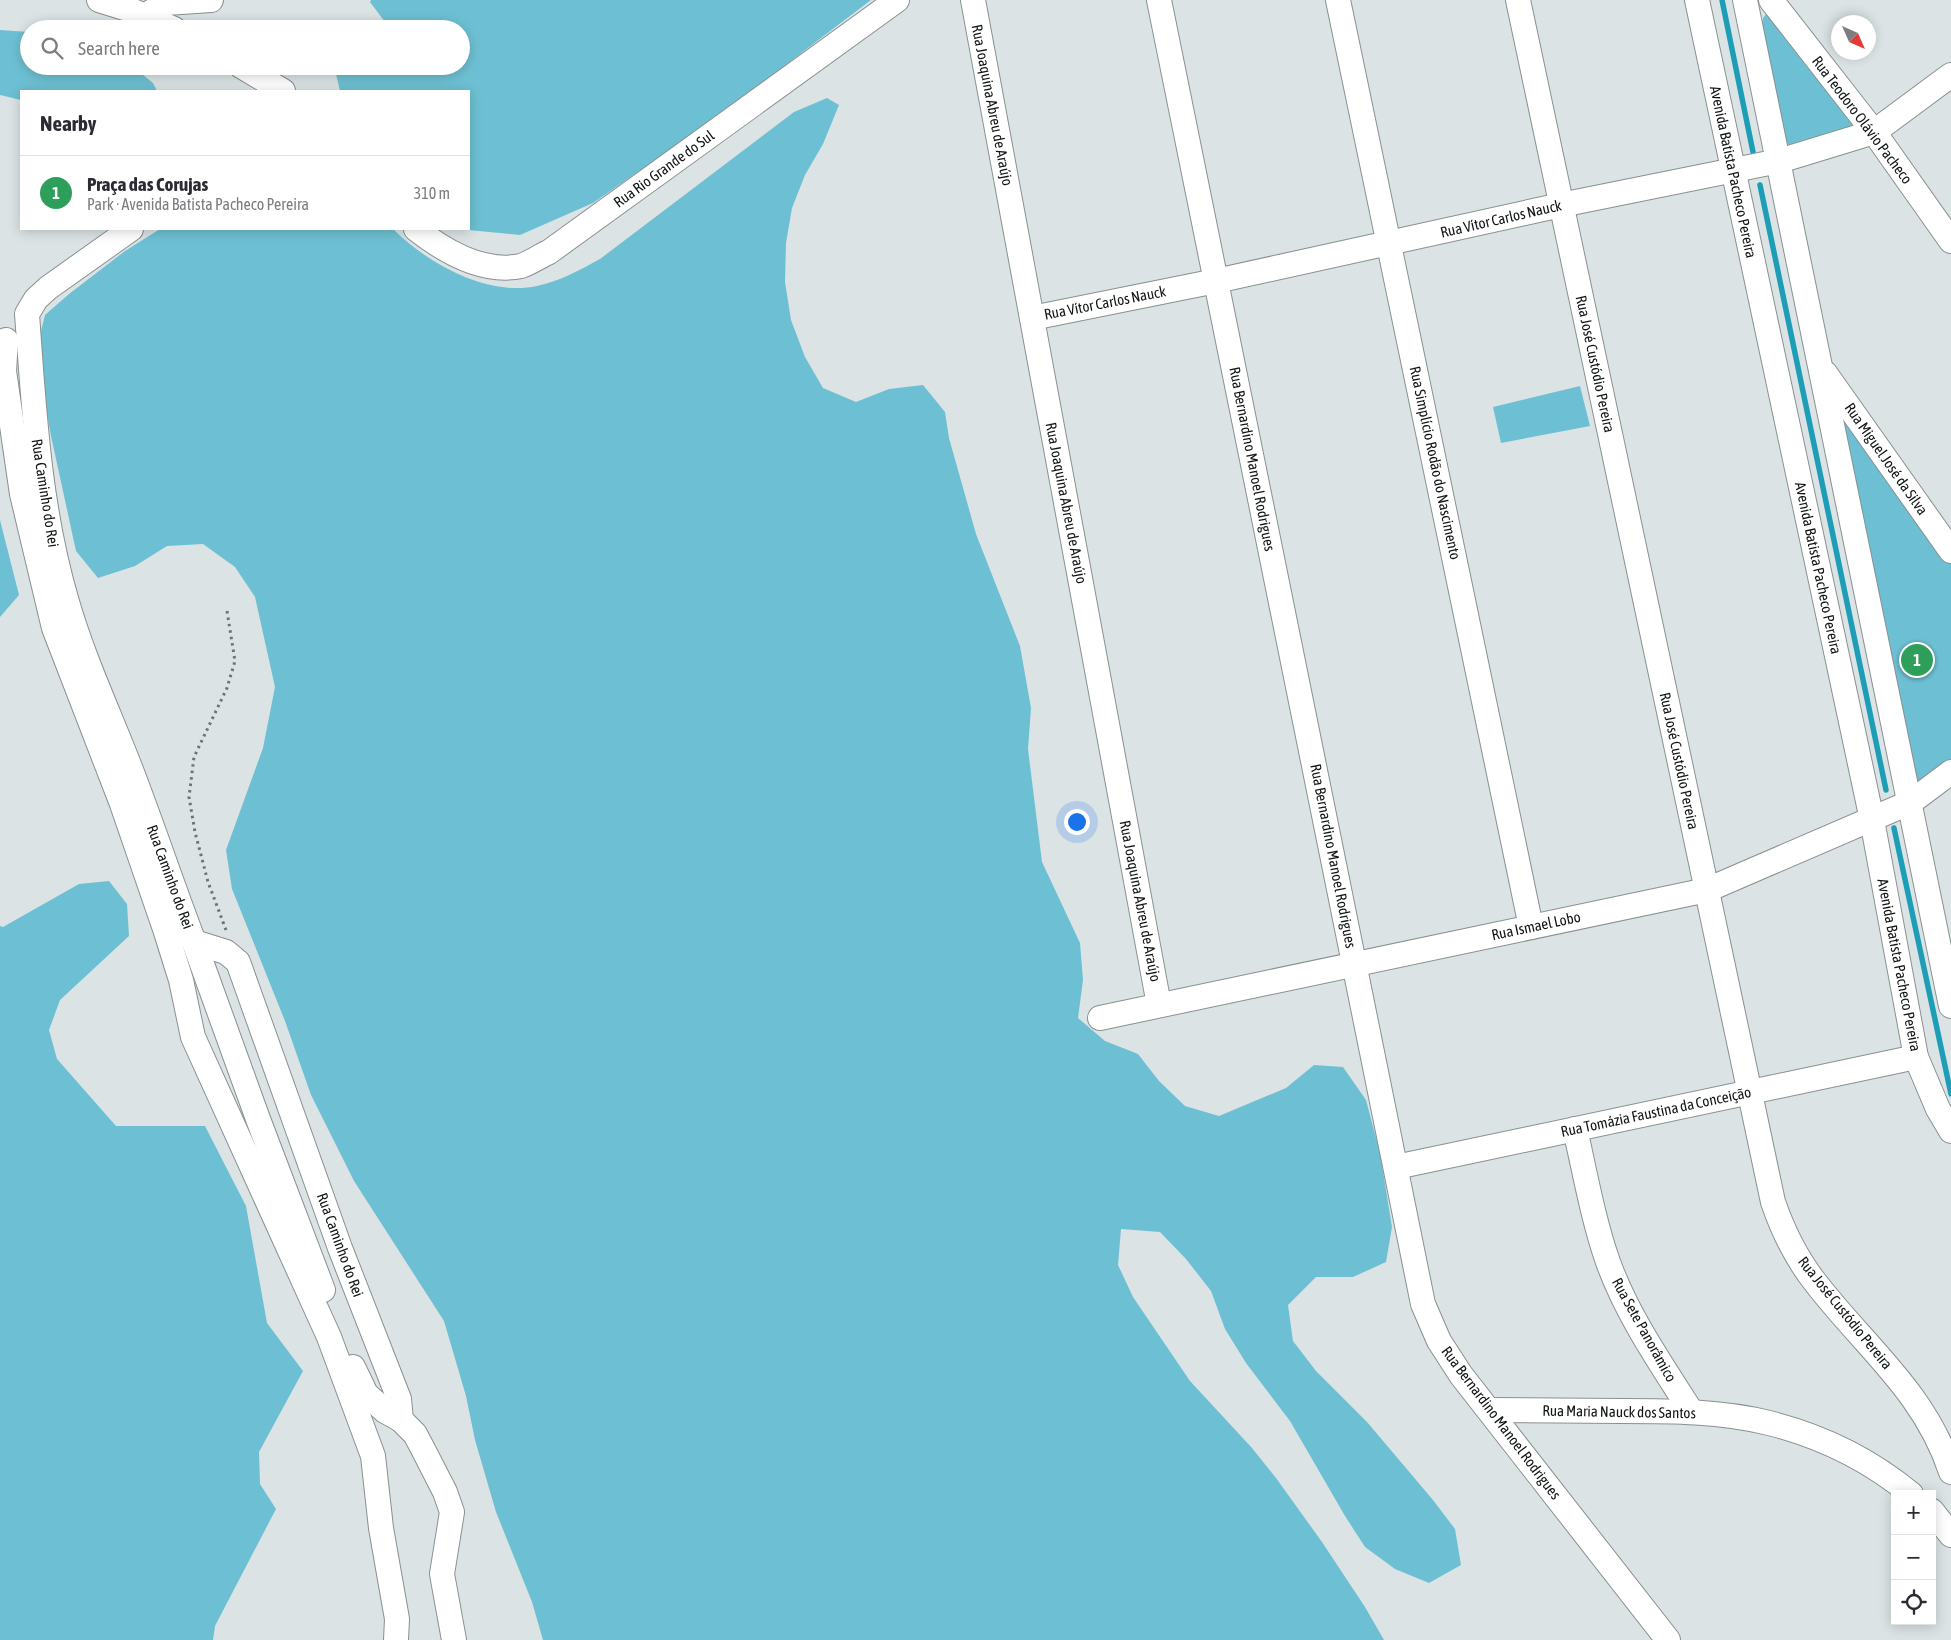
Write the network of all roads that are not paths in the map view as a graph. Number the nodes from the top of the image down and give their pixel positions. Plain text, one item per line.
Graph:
1 (99, 0) edge
2 (211, 0) edge
3 (897, 0) edge
4 (972, 0) edge
5 (1159, 0) edge
6 (1338, 0) edge
7 (1518, 0) edge
8 (1697, 0) edge
9 (1745, 0) edge
10 (1771, 0) edge
11 (144, 16) junction
12 (153, 20) edge
13 (256, 75) edge
14 (1951, 75) edge
15 (281, 90) edge
16 (1874, 132) junction
17 (1779, 162) junction
18 (1732, 171) junction
19 (1561, 205) junction
20 (130, 230) edge
21 (417, 230) edge
22 (1951, 241) edge
23 (1389, 244) junction
24 (1216, 281) junction
25 (27, 314) junction
26 (1032, 318) junction
27 (3, 343) edge
28 (1820, 366) junction
29 (1951, 551) edge
30 (1951, 772) edge
31 (1910, 802) junction
32 (1872, 820) junction
33 (1707, 890) junction
34 (1531, 927) junction
35 (194, 942) junction
36 (1355, 964) junction
37 (1159, 1006) junction
38 (1951, 1006) edge
39 (1100, 1018) dead end
40 (1916, 1057) junction
41 (1750, 1092) junction
42 (1575, 1129) junction
43 (1951, 1131) edge
44 (1396, 1167) junction
45 (1489, 1410) junction
46 (1691, 1411) junction
47 (401, 1420) junction
48 (1951, 1472) edge
49 (1906, 1490) edge
50 (1936, 1516) edge
51 (1951, 1535) edge
52 (396, 1640) edge
53 (454, 1640) edge
54 (1668, 1640) edge

1 - 11 street
2 - 11 street
3 - 21 street, Rua Rio Grande do Sul
4 - 26 street, Rua Joaquina Abreu de Araújo
5 - 24 street, Rua Bernardino Manoel Rodrigues
6 - 23 street, Rua Simplício Rodão do Nascimento
7 - 19 street, Rua José Custódio Pereira
8 - 18 street, Avenida Batista Pacheco Pereira
9 - 17 street
10 - 16 street, Rua Teodoro Olávio Pacheco
11 - 12 street
13 - 15 street
14 - 16 street, Rua Vítor Carlos Nauck
16 - 17 street, Rua Vítor Carlos Nauck
16 - 22 street, Rua Teodoro Olávio Pacheco
17 - 18 street, Rua Vítor Carlos Nauck
17 - 28 street
18 - 19 street, Rua Vítor Carlos Nauck
18 - 32 street, Avenida Batista Pacheco Pereira
19 - 23 street, Rua Vítor Carlos Nauck
19 - 33 street, Rua José Custódio Pereira
20 - 25 street
23 - 24 street, Rua Vítor Carlos Nauck
23 - 34 street, Rua Simplício Rodão do Nascimento
24 - 26 street, Rua Vítor Carlos Nauck
24 - 36 street, Rua Bernardino Manoel Rodrigues
25 - 27 street
25 - 35 street, Rua Caminho do Rei
26 - 37 street, Rua Joaquina Abreu de Araújo
27 - 52 street
28 - 29 street, Rua Miguel José da Silva
28 - 31 street
30 - 31 street, Rua Ismael Lobo
31 - 32 street, Rua Ismael Lobo
31 - 38 street
32 - 33 street, Rua Ismael Lobo
32 - 40 street, Avenida Batista Pacheco Pereira
33 - 34 street, Rua Ismael Lobo
33 - 41 street, Rua José Custódio Pereira
34 - 36 street, Rua Ismael Lobo
35 - 47 street
35 - 47 street, Rua Caminho do Rei
36 - 37 street, Rua Ismael Lobo
36 - 44 street, Rua Bernardino Manoel Rodrigues
37 - 39 street, Rua Ismael Lobo
40 - 41 street, Rua Tomázia Faustina da Conceição
40 - 43 street, Avenida Batista Pacheco Pereira
41 - 42 street, Rua Tomázia Faustina da Conceição
41 - 48 street, Rua José Custódio Pereira
42 - 44 street, Rua Tomázia Faustina da Conceição
42 - 46 street, Rua Sete Panorâmico
44 - 45 street, Rua Bernardino Manoel Rodrigues
45 - 46 street, Rua Maria Nauck dos Santos
45 - 54 street, Rua Bernardino Manoel Rodrigues
46 - 49 street, Rua Maria Nauck dos Santos
47 - 53 street
50 - 51 street

